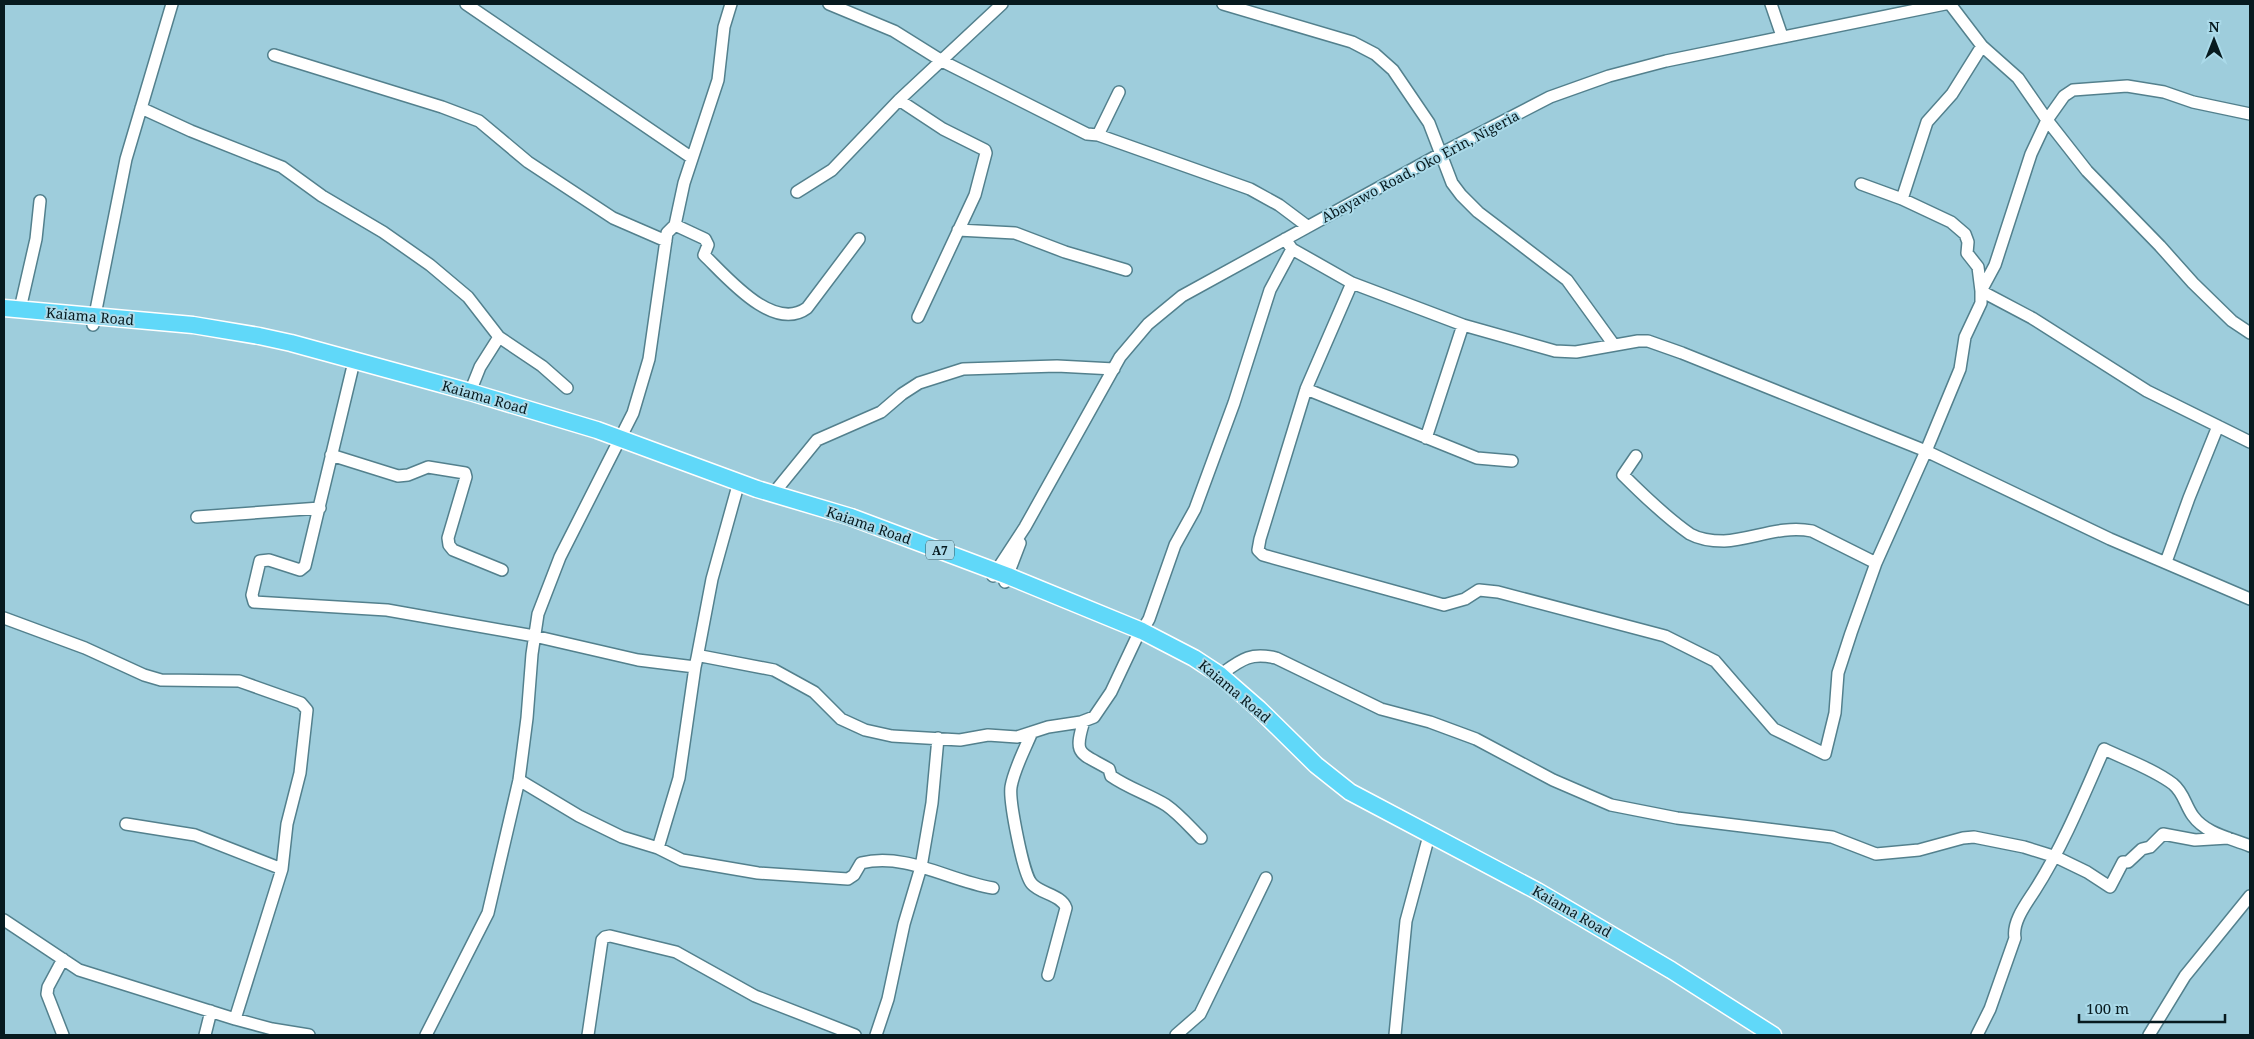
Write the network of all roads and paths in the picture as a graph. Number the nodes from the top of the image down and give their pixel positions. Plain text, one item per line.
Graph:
1 (172, 4) edge
2 (466, 4) edge
3 (731, 4) edge
4 (829, 4) edge
5 (1002, 4) edge
6 (1222, 4) edge
7 (1771, 4) edge
8 (1950, 4) edge
9 (1940, 5) edge
10 (1259, 8) edge
11 (1782, 36) junction
12 (1982, 46) junction
13 (274, 55) dead end
14 (942, 61) junction
15 (1119, 92) dead end
16 (899, 100) junction
17 (141, 108) junction
18 (2250, 114) edge
19 (2047, 120) junction
20 (1098, 135) junction
21 (1442, 153) junction
22 (692, 158) junction
23 (1861, 184) dead end
24 (797, 192) dead end
25 (1902, 199) junction
26 (40, 201) dead end
27 (675, 225) junction
28 (1307, 226) junction
29 (958, 230) junction
30 (859, 238) dead end
31 (1285, 239) junction
32 (666, 241) junction
33 (1292, 249) junction
34 (1126, 270) dead end
35 (1352, 283) junction
36 (1981, 290) junction
37 (4, 308) edge
38 (20, 310) junction
39 (918, 317) dead end
40 (4, 318) edge
41 (94, 321) junction
42 (1463, 325) junction
43 (2250, 333) edge
44 (499, 337) junction
45 (1614, 345) junction
46 (1114, 369) junction
47 (352, 370) junction
48 (567, 388) dead end
49 (1306, 389) junction
50 (470, 392) junction
51 (2218, 426) junction
52 (1426, 438) junction
53 (619, 442) junction
54 (2250, 442) edge
55 (1926, 451) junction
56 (331, 455) junction
57 (1636, 456) dead end
58 (1512, 461) dead end
59 (737, 489) junction
60 (773, 494) junction
61 (320, 508) junction
62 (197, 517) dead end
63 (2166, 562) junction
64 (1876, 563) junction
65 (502, 570) dead end
66 (1000, 577) junction
67 (2250, 598) edge
68 (4, 618) edge
69 (1139, 635) junction
70 (534, 636) junction
71 (696, 662) junction
72 (1220, 675) junction
73 (1084, 721) junction
74 (1032, 732) junction
75 (938, 738) junction
76 (519, 780) junction
77 (126, 824) dead end
78 (1201, 838) dead end
79 (2228, 838) junction
80 (1427, 843) junction
81 (2250, 846) edge
82 (658, 848) junction
83 (2056, 858) junction
84 (921, 866) junction
85 (282, 869) junction
86 (1266, 878) dead end
87 (993, 888) dead end
88 (2250, 896) edge
89 (4, 920) edge
90 (62, 959) junction
91 (1048, 975) dead end
92 (211, 1011) junction
93 (235, 1019) junction
94 (271, 1032) edge
95 (881, 1034) edge
96 (62, 1035) edge
97 (205, 1035) edge
98 (309, 1035) edge
99 (426, 1035) edge
100 (588, 1035) edge
101 (855, 1035) edge
102 (1176, 1035) edge
103 (1394, 1035) edge
104 (1758, 1035) edge
105 (1773, 1035) edge
106 (1977, 1035) edge
107 (2149, 1035) edge

1 - 17 street
2 - 22 street
3 - 22 street
4 - 14 street
5 - 14 street
6 - 10 street
7 - 11 street
8 - 12 street
9 - 11 street, Abayawo Road, Oko Erin, Nigeria
10 - 21 street
11 - 21 street, Abayawo Road, Oko Erin, Nigeria
12 - 19 street
12 - 25 street
13 - 32 street
14 - 16 street
14 - 20 street
15 - 20 street
16 - 24 street
16 - 29 street
17 - 41 street
17 - 44 street
18 - 19 street
19 - 36 street
19 - 43 street
20 - 28 street
21 - 28 street, Abayawo Road, Oko Erin, Nigeria
21 - 45 street
22 - 27 street
23 - 25 street
25 - 36 street
26 - 38 street
27 - 30 street
27 - 32 street
28 - 31 street, Abayawo Road, Oko Erin, Nigeria
29 - 34 street
29 - 39 street
31 - 33 street
31 - 46 street, Abayawo Road, Oko Erin, Nigeria
32 - 53 street
33 - 35 street
33 - 69 street
35 - 42 street
35 - 49 street
36 - 51 street
36 - 55 street
37 - 38 highway, Kaiama Road / A7
38 - 41 highway, Kaiama Road / A7
40 - 41 highway, Kaiama Road / A7
41 - 47 highway, Kaiama Road / A7
41 - 50 highway, Kaiama Road / A7
42 - 45 street
42 - 52 street
44 - 48 street
44 - 50 street
45 - 55 street
46 - 60 street
46 - 66 street, Abayawo Road, Oko Erin, Nigeria
47 - 53 highway, Kaiama Road / A7
47 - 56 street
49 - 52 street
49 - 64 street
50 - 53 highway, Kaiama Road / A7
51 - 54 street
51 - 63 street
52 - 58 street
53 - 59 highway, Kaiama Road / A7
53 - 60 highway, Kaiama Road / A7
53 - 70 street
55 - 63 street
55 - 64 street
56 - 61 street
56 - 65 street
57 - 64 street
59 - 66 highway, Kaiama Road / A7
59 - 71 street
60 - 66 highway, Kaiama Road / A7
61 - 62 street
61 - 70 street
63 - 67 street
66 - 69 highway, Kaiama Road / A7
68 - 85 street
69 - 72 highway, Kaiama Road / A7
69 - 73 street
69 - 80 highway, Kaiama Road / A7
70 - 71 street
70 - 76 street
71 - 75 street
71 - 82 street
72 - 83 street
72 - 105 highway, Kaiama Road / A7
73 - 74 street
73 - 78 street
74 - 75 street
74 - 91 street
75 - 84 street
76 - 82 street
76 - 99 street
77 - 85 street
79 - 81 street
79 - 83 street
79 - 83 street
80 - 103 street
80 - 104 highway, Kaiama Road / A7
82 - 84 street
83 - 106 street
84 - 87 street
84 - 95 street
85 - 93 street
86 - 102 street
88 - 107 street
89 - 90 street
90 - 92 street
90 - 96 street
92 - 93 street
92 - 97 street
93 - 94 street
94 - 98 street
100 - 101 street

